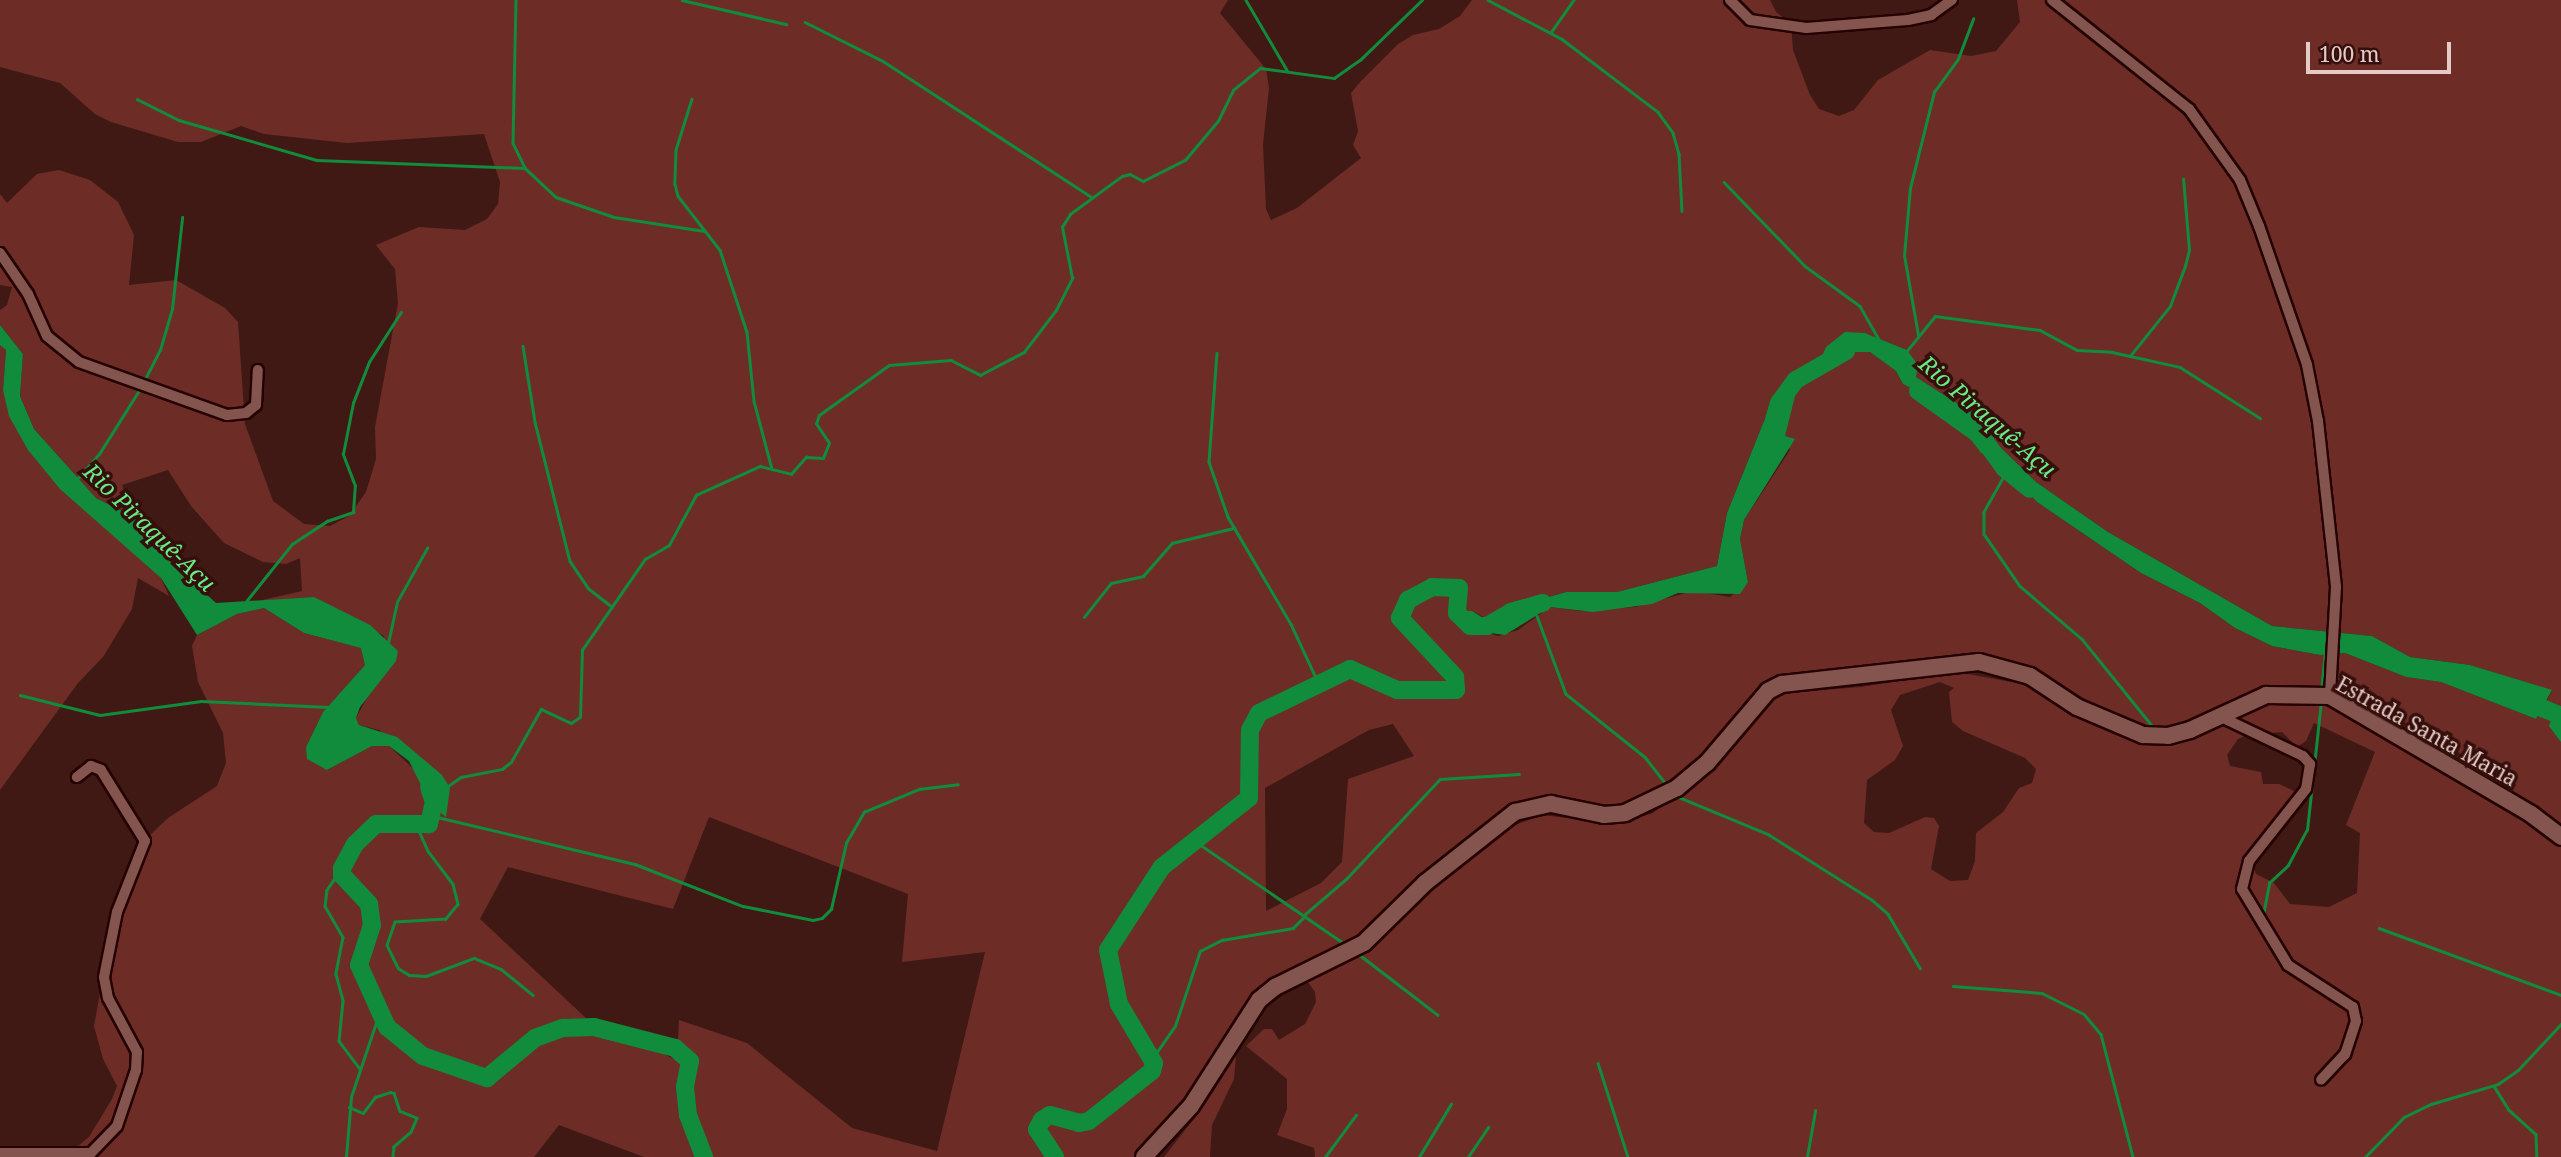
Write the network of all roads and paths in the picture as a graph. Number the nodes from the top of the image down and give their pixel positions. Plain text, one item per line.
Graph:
1 (1730, 0) edge
2 (1952, 0) edge
3 (2052, 0) edge
4 (0, 254) edge
5 (258, 370) dead end
6 (2330, 696) junction
7 (2219, 716) junction
8 (77, 777) dead end
9 (2561, 837) edge
10 (2321, 1080) dead end
11 (0, 1153) edge
12 (1144, 1157) edge

1 - 2 street
3 - 6 street
4 - 5 street
6 - 7 street, Estrada Santa Maria
6 - 9 street, Estrada Santa Maria
7 - 10 street
7 - 12 street, Estrada Santa Maria
8 - 11 street

